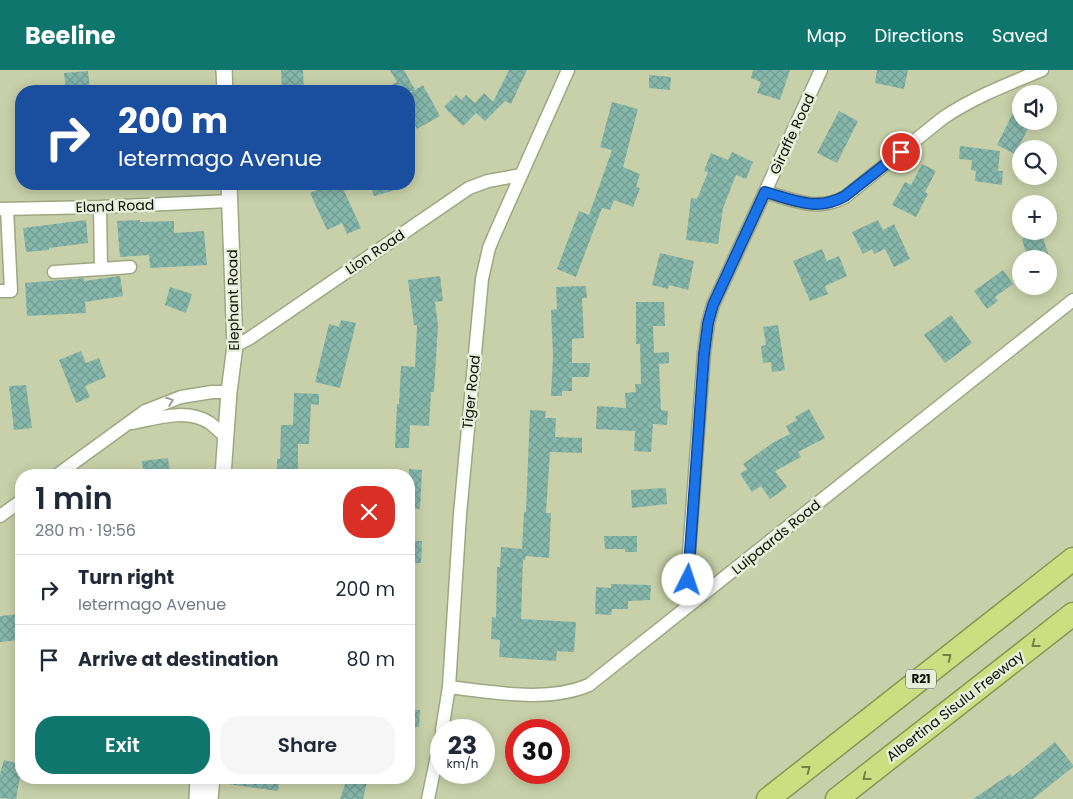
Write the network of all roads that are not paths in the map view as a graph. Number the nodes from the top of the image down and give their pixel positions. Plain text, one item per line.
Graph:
1 (224, 70) edge
2 (568, 70) edge
3 (821, 70) edge
4 (1042, 70) edge
5 (225, 85) edge
6 (521, 175) junction
7 (229, 190) edge
8 (765, 192) junction
9 (230, 201) junction
10 (100, 207) junction
11 (3, 209) edge
12 (130, 267) dead end
13 (101, 269) junction
14 (54, 272) dead end
15 (0, 291) edge
16 (1073, 300) edge
17 (235, 346) junction
18 (229, 392) junction
19 (127, 424) junction
20 (225, 436) junction
21 (65, 469) edge
22 (223, 469) edge
23 (15, 505) edge
24 (0, 516) edge
25 (1073, 559) edge
26 (690, 604) junction
27 (1073, 614) edge
28 (449, 687) junction
29 (444, 719) edge
30 (198, 784) edge
31 (211, 784) edge
32 (431, 784) edge
33 (197, 799) edge
34 (210, 799) edge
35 (428, 799) edge
36 (768, 799) edge
37 (837, 799) edge

1 - 5 street
2 - 6 street, Tiger Road
3 - 8 street, Giraffe Road
4 - 8 street
6 - 17 street, Lion Road
6 - 28 street, Tiger Road
7 - 9 street, Elephant Road
8 - 26 street, Giraffe Road
9 - 10 street, Eland Road
9 - 17 street, Elephant Road
10 - 11 street, Eland Road
10 - 13 street
11 - 15 street
12 - 13 street
13 - 14 street
16 - 26 street, Luipaards Road
17 - 18 street, Elephant Road
19 -> 18 street
18 - 20 street, Elephant Road
19 - 20 street
19 - 21 street
20 - 22 street, Elephant Road
23 - 24 street
36 -> 25 highway, R21
26 - 28 street, Luipaards Road
27 -> 37 highway, Albertina Sisulu Freeway
28 - 29 street, Tiger Road
30 - 33 street
31 - 34 street
32 - 35 street

